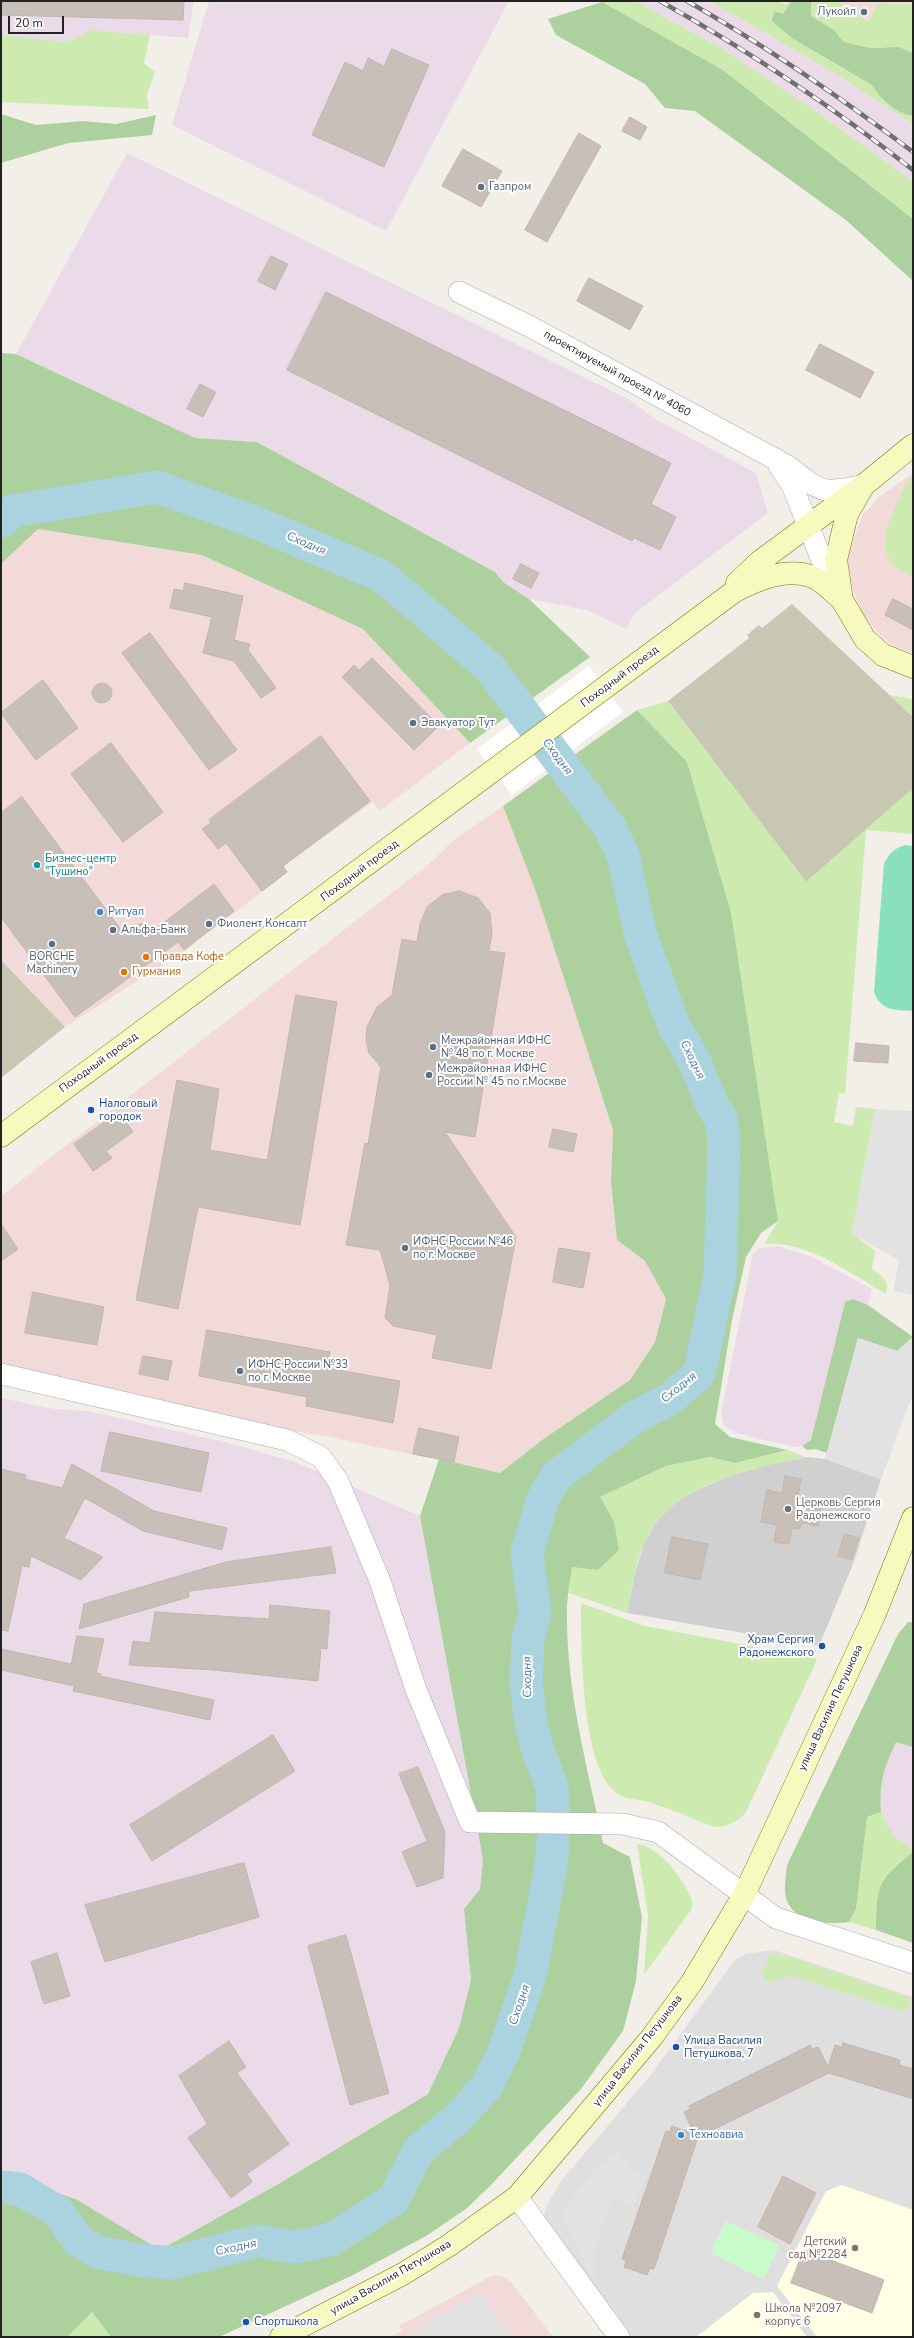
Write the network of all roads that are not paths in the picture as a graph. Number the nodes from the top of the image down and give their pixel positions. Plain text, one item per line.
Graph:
1 (459, 292) dead end
2 (913, 445) edge
3 (773, 459) junction
4 (864, 485) junction
5 (809, 524) junction
6 (842, 600) junction
7 (718, 603) junction
8 (913, 667) edge
9 (1, 1136) edge
10 (1, 1374) edge
11 (913, 1518) edge
12 (744, 1895) junction
13 (913, 1963) edge
14 (518, 2197) junction
15 (281, 2337) edge
16 (619, 2337) edge

1 - 3 street, проектируемый проезд № 4060
2 - 4 main road, Походный проезд
3 - 4 street, проектируемый проезд № 4060
3 - 5 street, проектируемый проезд № 4060
4 - 5 main road, Походный проезд
4 - 6 main road
5 - 6 street, проектируемый проезд № 4060
5 - 7 main road, Походный проезд
6 - 7 main road, Походный проезд
6 - 8 main road
7 - 9 main road, Походный проезд
10 - 12 street
11 - 12 main road, улица Василия Петушкова
12 - 13 street
12 - 14 main road, улица Василия Петушкова
14 - 15 main road, улица Василия Петушкова
14 - 16 street

